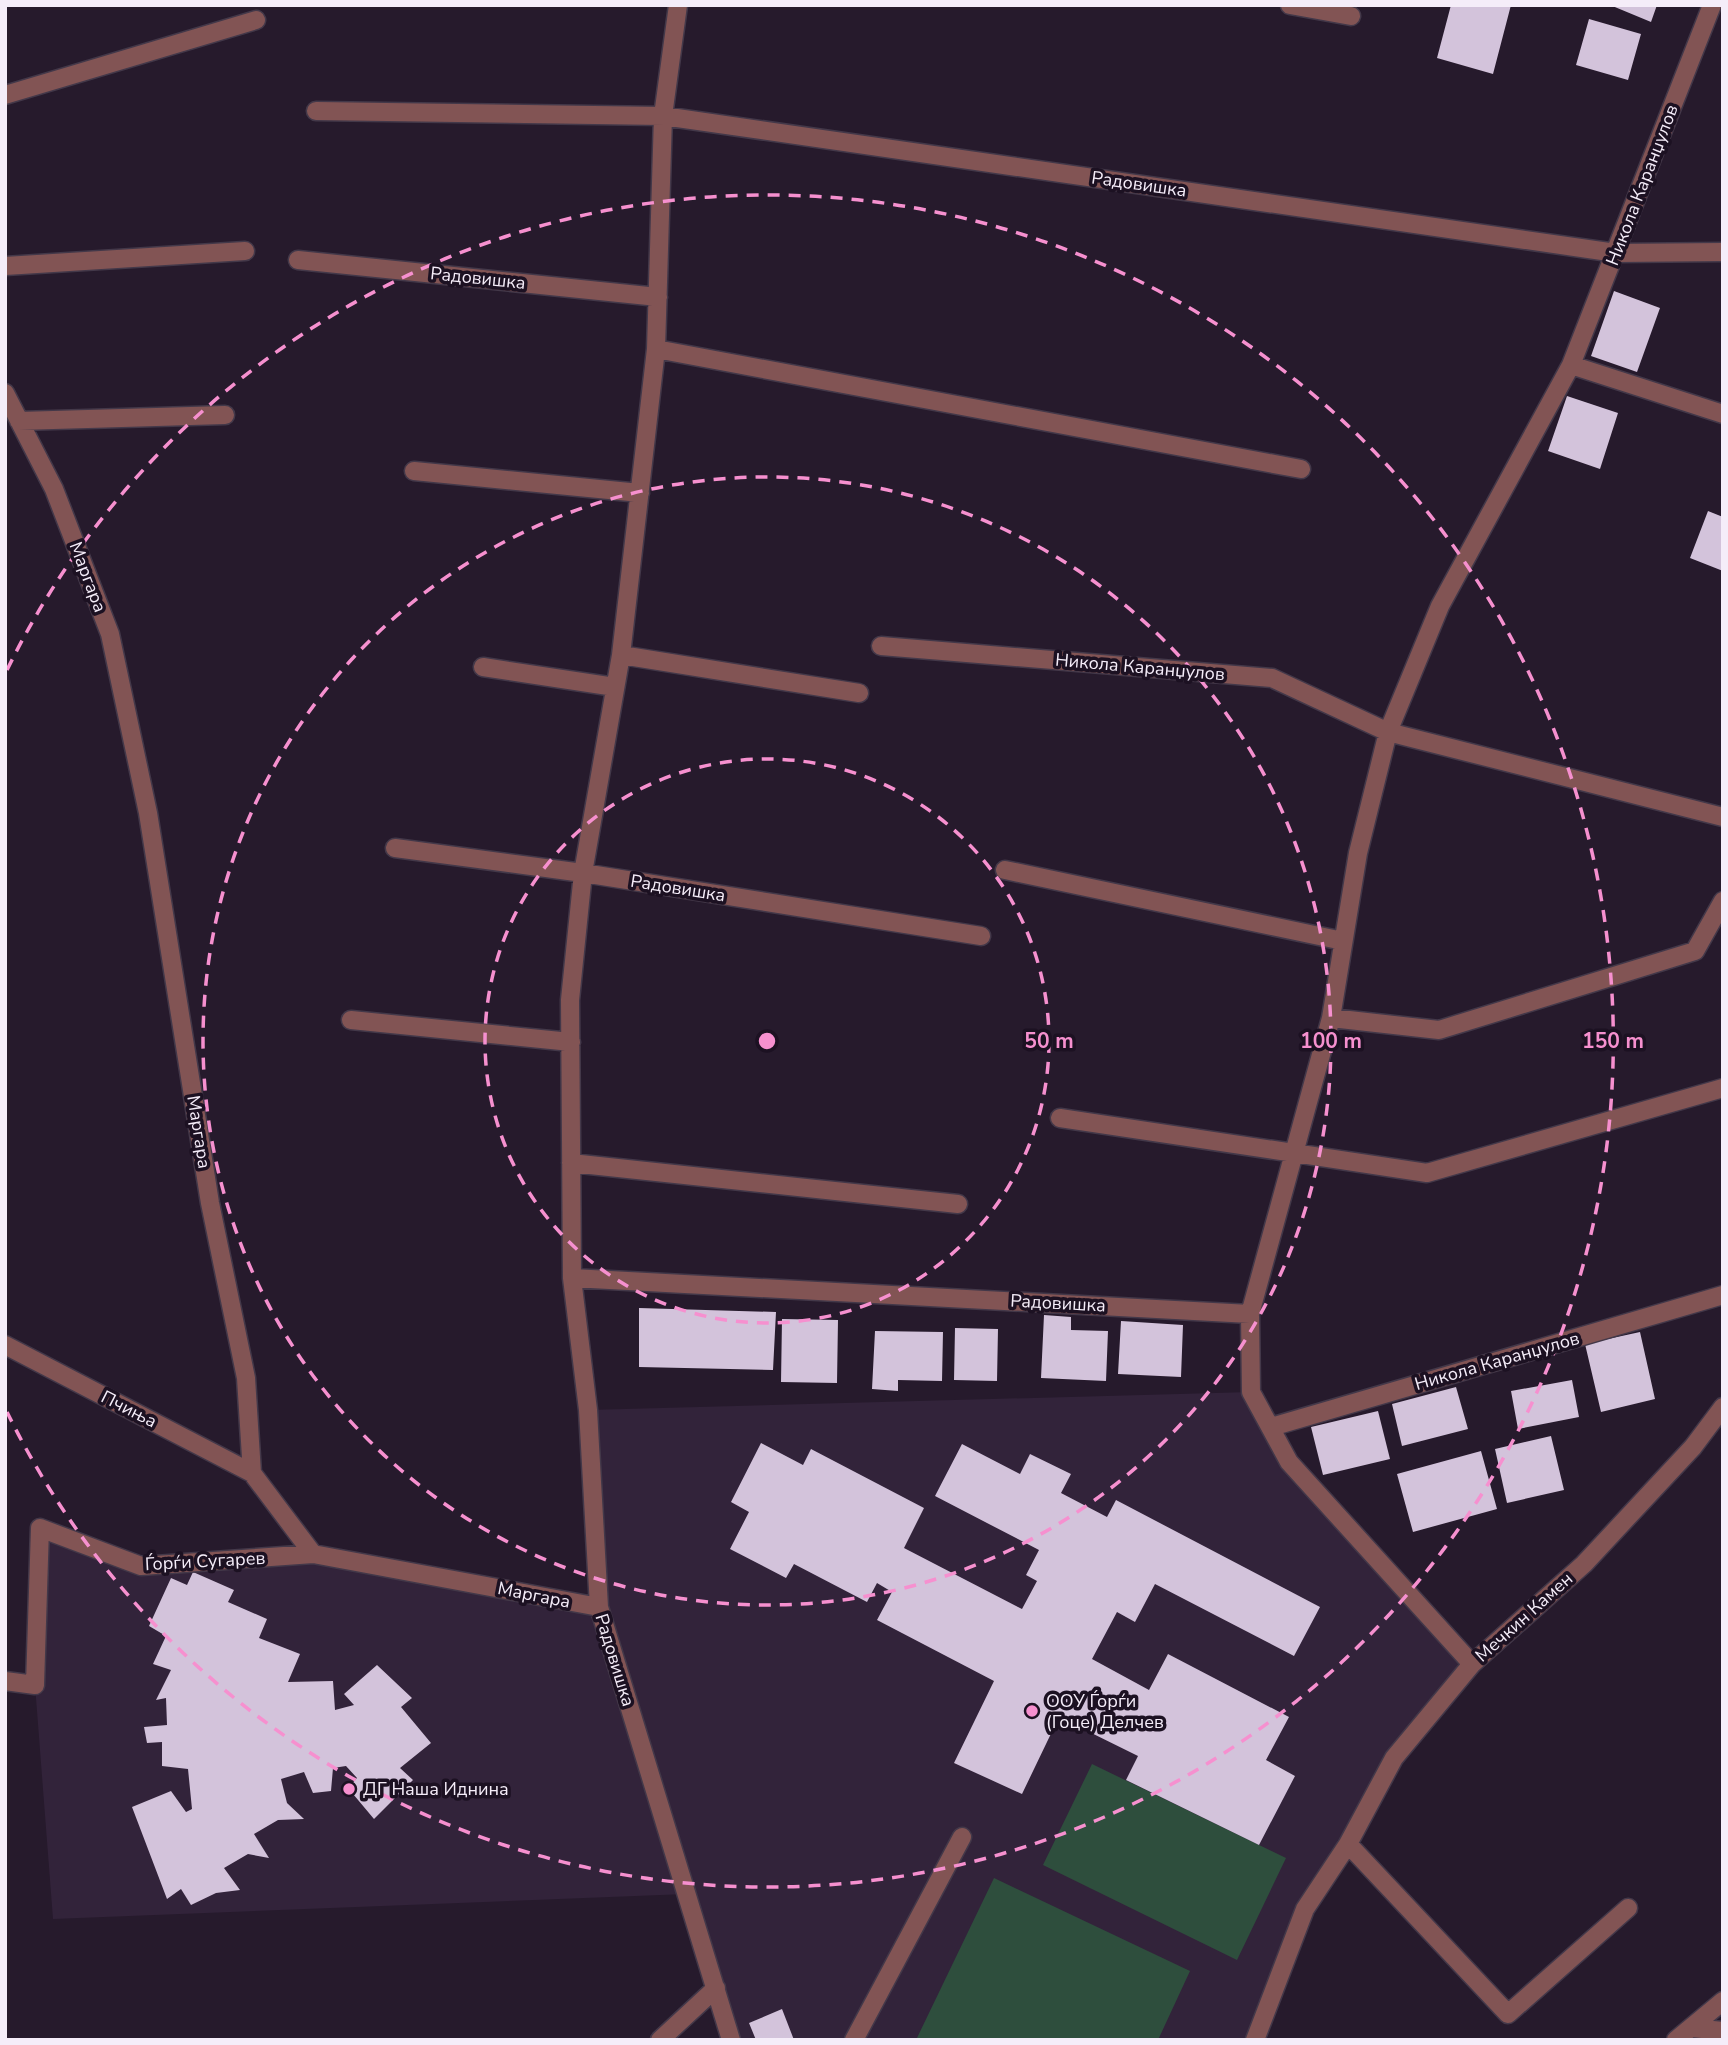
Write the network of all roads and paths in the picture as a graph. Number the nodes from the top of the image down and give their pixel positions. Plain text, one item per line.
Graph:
1 (678, 5) edge
2 (1290, 5) edge
3 (1712, 5) edge
4 (1352, 16) dead end
5 (256, 20) dead end
6 (5, 94) edge
7 (316, 111) dead end
8 (663, 116) junction
9 (245, 251) dead end
10 (1723, 251) edge
11 (1616, 253) junction
12 (298, 260) dead end
13 (5, 266) edge
14 (658, 297) junction
15 (656, 349) junction
16 (1571, 365) junction
17 (5, 393) edge
18 (1723, 414) edge
19 (225, 415) dead end
20 (19, 421) junction
21 (1301, 469) dead end
22 (414, 471) dead end
23 (640, 493) junction
24 (881, 646) dead end
25 (621, 655) junction
26 (483, 667) dead end
27 (615, 687) junction
28 (859, 693) dead end
29 (1388, 732) junction
30 (1723, 817) edge
31 (395, 848) dead end
32 (1005, 870) dead end
33 (583, 873) junction
34 (1723, 901) edge
35 (981, 936) dead end
36 (1343, 941) junction
37 (1331, 1018) junction
38 (351, 1020) dead end
39 (571, 1042) junction
40 (1723, 1088) edge
41 (1060, 1118) dead end
42 (1295, 1153) junction
43 (571, 1163) junction
44 (958, 1204) dead end
45 (572, 1278) junction
46 (1723, 1296) edge
47 (1250, 1314) junction
48 (5, 1345) edge
49 (1723, 1407) edge
50 (1271, 1427) junction
51 (252, 1472) junction
52 (313, 1553) junction
53 (599, 1607) junction
54 (1472, 1664) junction
55 (5, 1681) edge
56 (962, 1837) dead end
57 (1348, 1844) junction
58 (1629, 1908) dead end
59 (716, 1988) junction
60 (1723, 2001) edge
61 (1692, 2028) junction
62 (1723, 2031) edge
63 (660, 2040) edge
64 (731, 2040) edge
65 (854, 2040) edge
66 (1255, 2040) edge
67 (1676, 2040) edge

1 - 8 street, Радовишка
2 - 4 street
3 - 11 street, Никола Каранџулов
5 - 6 street
7 - 8 street, Радовишка
8 - 11 street, Радовишка
8 - 14 street, Радовишка
9 - 13 street
10 - 11 street, Радовишка
11 - 16 street, Никола Каранџулов
12 - 14 street, Радовишка
14 - 15 street, Радовишка
15 - 21 street
15 - 23 street, Радовишка
16 - 18 street
16 - 29 street, Никола Каранџулов
17 - 20 street, Маргара
19 - 20 street
20 - 51 street, Маргара
22 - 23 street
23 - 25 street, Радовишка
24 - 29 street, Никола Каранџулов
25 - 27 street, Радовишка
25 - 28 street
26 - 27 street
27 - 33 street, Радовишка
29 - 30 street, Никола Каранџулов
29 - 36 street, Никола Каранџулов
31 - 33 street, Радовишка
32 - 36 street
33 - 35 street, Радовишка
33 - 39 street, Радовишка
34 - 37 street
36 - 37 street, Никола Каранџулов
37 - 42 street, Никола Каранџулов
38 - 39 street
39 - 43 street, Радовишка
40 - 42 street
41 - 42 street
42 - 47 street, Никола Каранџулов
43 - 44 street
43 - 45 street, Радовишка
45 - 47 street, Радовишка
45 - 53 street, Радовишка
46 - 50 street, Никола Каранџулов
47 - 50 street, Никола Каранџулов
48 - 51 street, Пчиња
49 - 54 street, Мечкин Камен
50 - 54 street, Никола Каранџулов
51 - 52 street
52 - 53 street, Маргара
52 - 55 street, Ѓорѓи Сугарев
53 - 59 street, Радовишка
54 - 57 street, Мечкин Камен
56 - 65 street
57 - 58 street
57 - 66 street, Мечкин Камен
59 - 63 street
59 - 64 street, Радовишка
60 - 61 street
61 - 62 street
61 - 67 street

